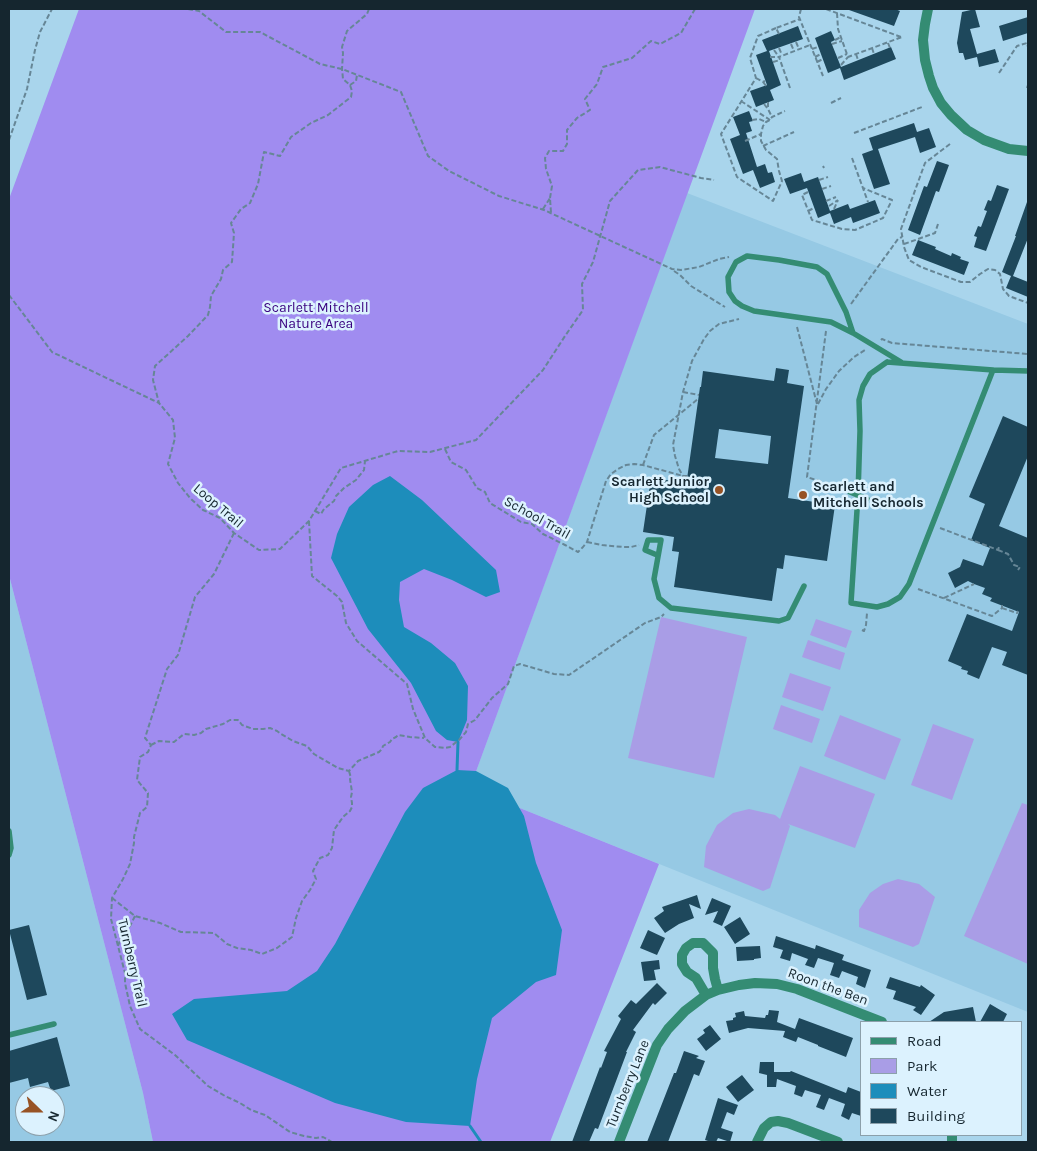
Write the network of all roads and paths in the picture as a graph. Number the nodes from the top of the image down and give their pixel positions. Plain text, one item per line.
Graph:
1 (52, 9) edge
2 (188, 9) edge
3 (369, 9) edge
4 (695, 9) edge
5 (801, 9) edge
6 (826, 9) edge
7 (928, 9) edge
8 (837, 13) junction
9 (800, 19) junction
10 (776, 28) junction
11 (778, 34) dead end
12 (841, 37) junction
13 (835, 40) dead end
14 (842, 41) junction
15 (796, 42) dead end
16 (888, 43) junction
17 (791, 44) dead end
18 (832, 44) dead end
19 (810, 45) junction
20 (818, 46) dead end
21 (1028, 47) edge
22 (779, 48) dead end
23 (872, 48) junction
24 (890, 48) dead end
25 (799, 49) junction
26 (812, 49) junction
27 (774, 50) dead end
28 (794, 51) junction
29 (821, 54) dead end
30 (856, 54) junction
31 (874, 54) dead end
32 (848, 55) junction
33 (770, 56) dead end
34 (780, 57) junction
35 (815, 57) junction
36 (838, 58) dead end
37 (823, 59) dead end
38 (858, 60) dead end
39 (773, 62) dead end
40 (817, 62) junction
41 (841, 66) dead end
42 (342, 69) junction
43 (1000, 73) dead end
44 (357, 75) junction
45 (823, 76) dead end
46 (756, 78) junction
47 (350, 85) junction
48 (768, 87) dead end
49 (790, 88) dead end
50 (841, 98) dead end
51 (741, 101) junction
52 (768, 102) dead end
53 (831, 103) dead end
54 (764, 104) dead end
55 (922, 107) dead end
56 (768, 109) junction
57 (785, 111) dead end
58 (772, 117) junction
59 (752, 120) dead end
60 (770, 120) junction
61 (766, 122) junction
62 (794, 132) dead end
63 (854, 133) dead end
64 (761, 134) junction
65 (9, 140) edge
66 (744, 141) dead end
67 (950, 144) dead end
68 (763, 146) junction
69 (1028, 151) edge
70 (852, 158) dead end
71 (828, 177) dead end
72 (714, 180) dead end
73 (819, 180) dead end
74 (831, 186) dead end
75 (863, 188) junction
76 (822, 189) dead end
77 (808, 192) dead end
78 (836, 197) dead end
79 (550, 198) junction
80 (826, 201) dead end
81 (868, 202) dead end
82 (828, 206) dead end
83 (814, 208) dead end
84 (543, 209) junction
85 (834, 209) dead end
86 (808, 211) junction
87 (551, 213) junction
88 (938, 224) dead end
89 (601, 237) junction
90 (902, 237) junction
91 (904, 244) junction
92 (734, 256) dead end
93 (672, 269) junction
94 (9, 295) edge
95 (1028, 303) edge
96 (725, 307) dead end
97 (848, 309) dead end
98 (740, 319) dead end
99 (797, 327) dead end
100 (826, 331) dead end
101 (853, 333) junction
102 (879, 342) dead end
103 (867, 349) dead end
104 (1028, 354) edge
105 (904, 363) junction
106 (993, 370) junction
107 (1028, 371) edge
108 (682, 392) junction
109 (160, 403) junction
110 (817, 406) junction
111 (678, 416) junction
112 (445, 448) junction
113 (365, 461) junction
114 (643, 465) junction
115 (683, 476) junction
116 (687, 476) dead end
117 (850, 492) joint
118 (858, 495) junction
119 (868, 499) dead end
120 (315, 511) junction
121 (309, 521) junction
122 (935, 526) junction
123 (234, 533) junction
124 (587, 542) junction
125 (646, 545) junction
126 (657, 555) junction
127 (1018, 570) dead end
128 (974, 584) dead end
129 (804, 586) dead end
130 (918, 589) dead end
131 (944, 598) junction
132 (868, 605) junction
133 (671, 608) junction
134 (1018, 611) dead end
135 (862, 630) dead end
136 (425, 738) junction
137 (151, 745) junction
138 (349, 771) junction
139 (9, 830) edge
140 (9, 855) edge
141 (112, 898) junction
142 (135, 916) junction
143 (118, 946) junction
144 (718, 990) junction
145 (706, 995) junction
146 (879, 1021) edge
147 (54, 1024) dead end
148 (9, 1035) edge
149 (332, 1142) edge
150 (619, 1142) edge
151 (757, 1142) edge
152 (838, 1142) edge

1 - 65 path
2 - 42 path
3 - 42 path
4 - 79 path
5 - 9 path
6 - 8 path
7 - 69 street
8 - 12 path
8 - 16 path
9 - 10 path
9 - 19 path
10 - 11 path
10 - 46 path
12 - 13 path
12 - 14 path
14 - 18 path
14 - 32 path
15 - 25 path
16 - 23 path
16 - 24 path
17 - 28 path
19 - 25 path
19 - 26 path
20 - 26 path
21 - 43 path
22 - 34 path
23 - 30 path
23 - 31 path
25 - 28 path
26 - 35 path
27 - 34 path
28 - 34 path
29 - 35 path
30 - 32 path
30 - 38 path
32 - 36 path
32 - 41 path
33 - 34 path
34 - 39 path
34 - 49 path
35 - 40 path
37 - 40 path
40 - 45 path
42 - 44 path
42 - 47 path
44 - 47 path
44 - 84 path
46 - 48 path
46 - 51 path
47 - 109 path, Loop Trail
50 - 53 path
51 - 60 path
51 - 68 path
52 - 56 path
54 - 56 path
55 - 63 path
56 - 58 path
57 - 58 path
58 - 60 path
59 - 61 path
60 - 61 path
61 - 64 path
62 - 68 path
64 - 66 path
64 - 68 path
67 - 90 path
70 - 75 path
71 - 73 path
72 - 89 path, Loop Trail
74 - 76 path
75 - 81 path
75 - 86 path
77 - 86 path
78 - 80 path
79 - 84 path
79 - 87 path
82 - 85 path
83 - 86 path
84 - 87 path
87 - 89 path
88 - 91 path
89 - 93 path
89 - 112 path, Loop Trail
90 - 91 path
90 - 97 path
91 - 95 path
92 - 93 path
93 - 96 path
94 - 109 path
98 - 108 path
99 - 110 path
100 - 110 path
101 - 101 lane
101 - 105 lane
102 - 104 path
103 - 110 path
105 - 106 lane
105 - 118 lane
106 - 107 lane
106 - 122 lane
108 - 111 path
108 - 111 path
109 - 123 path, Loop Trail
110 - 117 path
111 - 114 path
111 - 115 path
112 - 113 path, Loop Trail
112 - 124 path, School Trail
113 - 120 path, Loop Trail
113 - 120 path
114 - 115 path, School Trail
114 - 124 path, School Trail
115 - 116 path, School Trail
117 - 118 lane
118 - 119 lane
118 - 132 lane
120 - 121 path, Loop Trail
121 - 123 path, Loop Trail
121 - 136 path
122 - 127 path
122 - 132 lane
123 - 137 path
124 - 125 path
125 - 126 lane
125 - 126 lane
126 - 133 lane
128 - 131 path
129 - 133 lane
130 - 131 path
131 - 134 path
132 - 135 path
133 - 136 path
136 - 138 path
137 - 138 path
137 - 141 path, Turnberry Trail
138 - 142 path
139 - 140 lane
141 - 142 path
141 - 143 path, Turnberry Trail
142 - 143 path
143 - 149 path, Turnberry Trail
144 - 145 street, Roon the Ben
144 - 145 street
144 - 146 street, Roon the Ben
145 - 150 street, Turnberry Lane
147 - 148 lane
151 - 152 street

